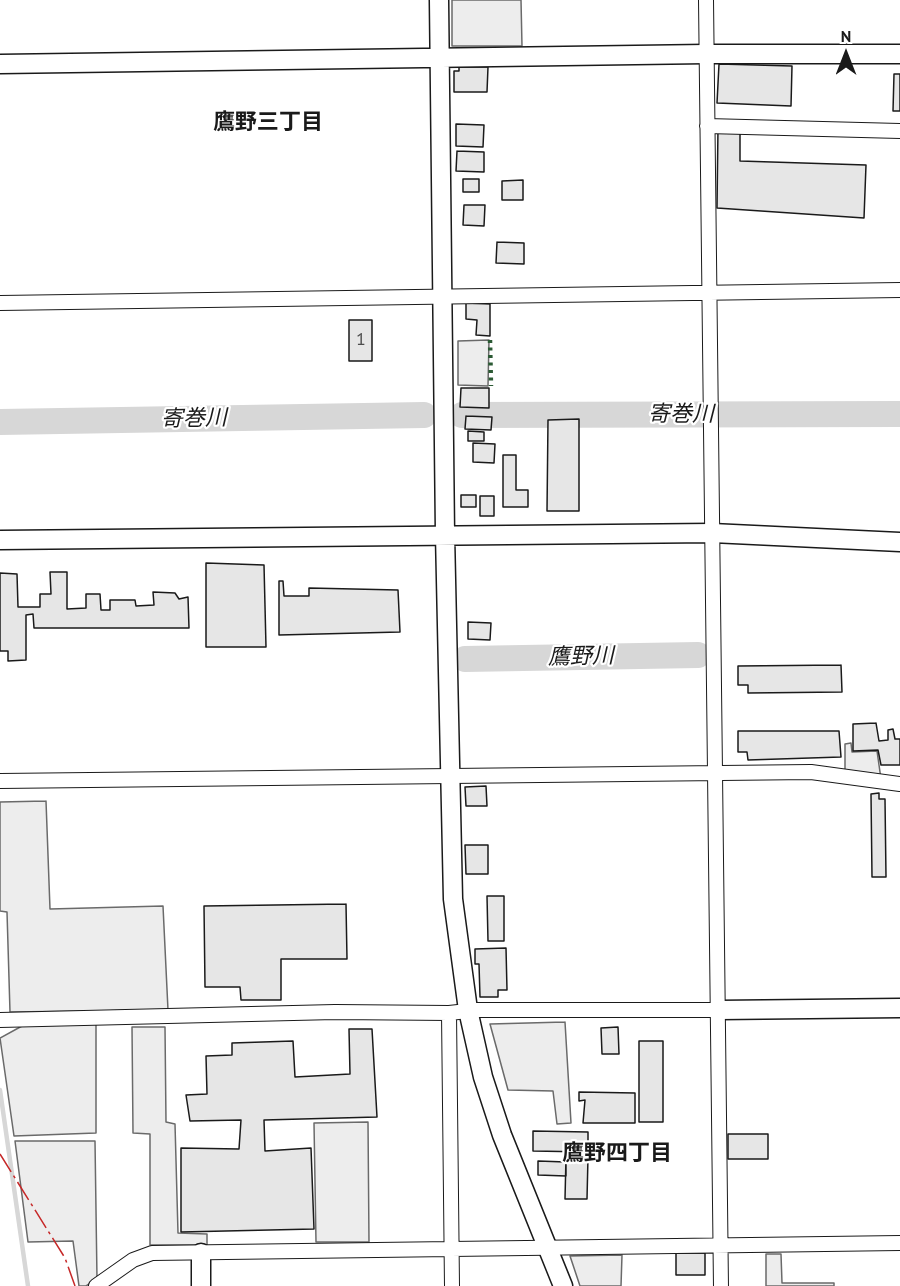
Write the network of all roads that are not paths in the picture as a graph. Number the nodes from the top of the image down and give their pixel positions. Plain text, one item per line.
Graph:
1 (439, 0) edge
2 (705, 0) edge
3 (706, 54) junction
4 (900, 54) edge
5 (440, 57) junction
6 (0, 64) edge
7 (707, 126) junction
8 (900, 131) edge
9 (900, 290) edge
10 (709, 294) junction
11 (443, 297) junction
12 (0, 303) edge
13 (712, 532) junction
14 (445, 534) junction
15 (0, 540) edge
16 (900, 542) edge
17 (715, 773) junction
18 (449, 776) junction
19 (0, 781) edge
20 (900, 784) edge
21 (900, 1008) edge
22 (468, 1010) junction
23 (719, 1010) junction
24 (449, 1013) junction
25 (0, 1020) edge
26 (900, 1243) edge
27 (721, 1246) junction
28 (451, 1249) junction
29 (547, 1249) junction
30 (201, 1253) junction
31 (96, 1286) edge
32 (201, 1286) edge
33 (452, 1286) edge
34 (563, 1286) edge
35 (721, 1286) edge

1 - 5 street
2 - 3 street
3 - 4 street
3 - 5 street
3 - 7 street
5 - 6 street
5 - 11 street
7 - 8 street
7 - 10 street
9 - 10 street
10 - 11 street
10 - 13 street
11 - 12 street
11 - 14 street
13 - 14 street
13 - 16 street
13 - 17 street
14 - 15 street
14 - 18 street
17 - 18 street
17 - 20 street
17 - 23 street
18 - 19 street
18 - 22 street
21 - 23 street
22 - 23 street
22 - 24 street
22 - 29 street
23 - 27 street
24 - 25 street
24 - 28 street
26 - 27 street
27 - 29 street
27 - 35 street
28 - 29 street
28 - 30 street
28 - 33 street
29 - 34 street
30 - 31 street
30 - 32 street

